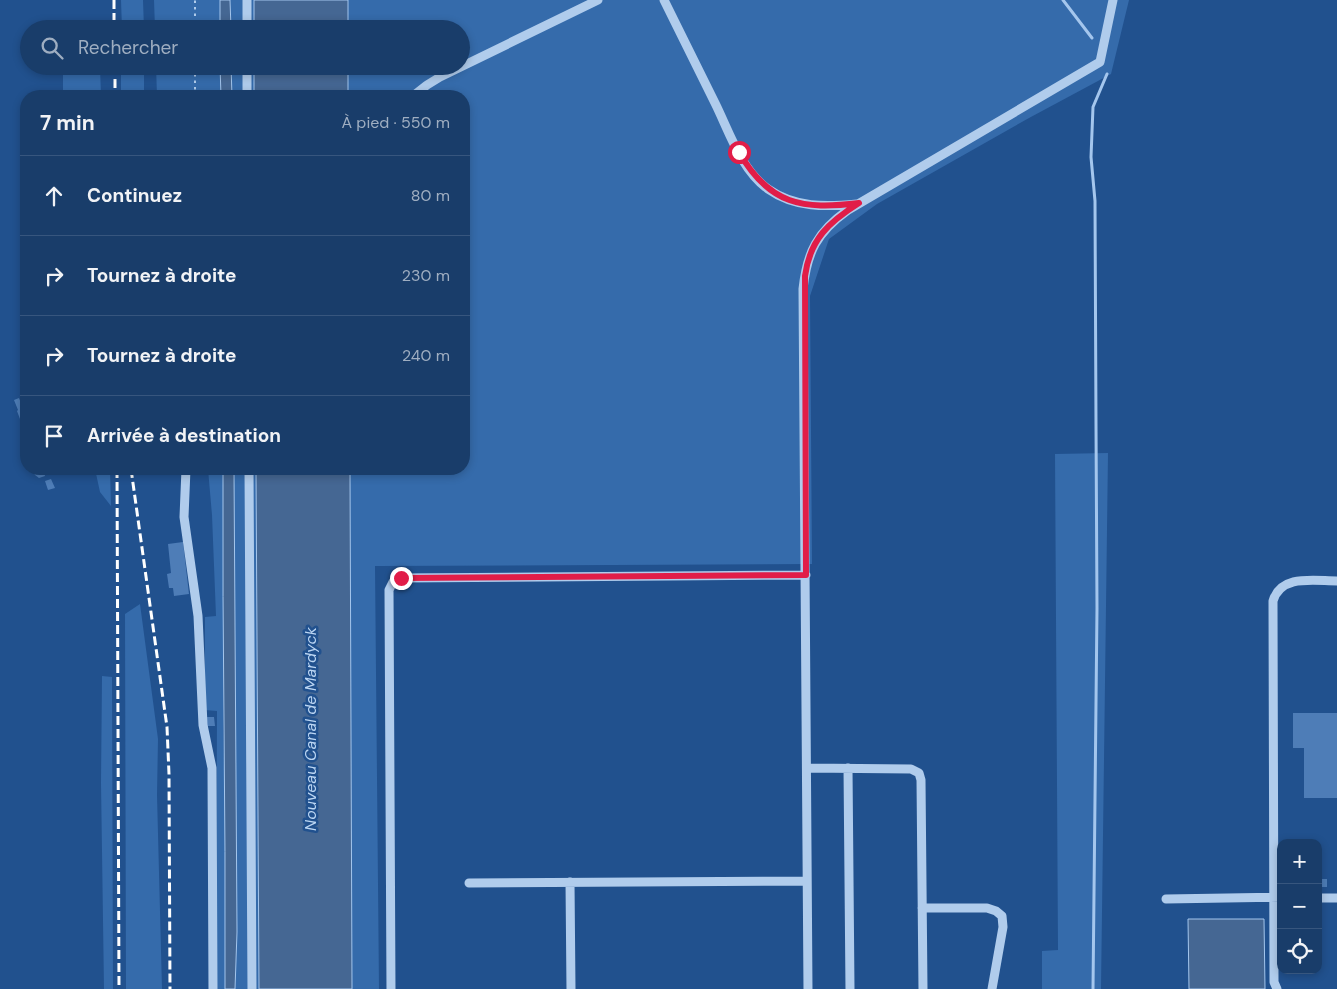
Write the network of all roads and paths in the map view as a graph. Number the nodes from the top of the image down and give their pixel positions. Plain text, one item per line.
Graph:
1 (195, 0) edge
2 (247, 0) edge
3 (598, 0) edge
4 (664, 0) edge
5 (1113, 0) edge
6 (195, 20) edge
7 (247, 20) edge
8 (470, 62) edge
9 (195, 75) edge
10 (247, 75) edge
11 (444, 75) edge
12 (194, 90) edge
13 (248, 90) edge
14 (421, 90) edge
15 (859, 203) junction
16 (186, 475) edge
17 (249, 475) edge
18 (806, 575) junction
19 (1337, 581) edge
20 (807, 768) junction
21 (848, 768) junction
22 (807, 881) junction
23 (469, 882) dead end
24 (570, 882) junction
25 (1277, 898) edge
26 (1322, 898) edge
27 (1337, 898) edge
28 (1166, 899) dead end
29 (922, 908) junction
30 (213, 989) edge
31 (252, 989) edge
32 (391, 989) edge
33 (571, 989) edge
34 (808, 989) edge
35 (850, 989) edge
36 (923, 989) edge
37 (992, 989) edge
38 (1277, 989) edge

1 - 6 path
2 - 7 street
3 - 8 street
4 - 15 street
5 - 15 street
9 - 12 path
10 - 13 street
11 - 14 street
15 - 18 street
16 - 30 street
17 - 31 street
18 - 20 street
18 - 32 street
19 - 25 street
20 - 21 street
20 - 22 street
21 - 29 street
21 - 35 street
22 - 24 street
22 - 34 street
23 - 24 street
24 - 33 street
25 - 28 street
25 - 38 street
26 - 27 street
29 - 36 street
29 - 37 street

